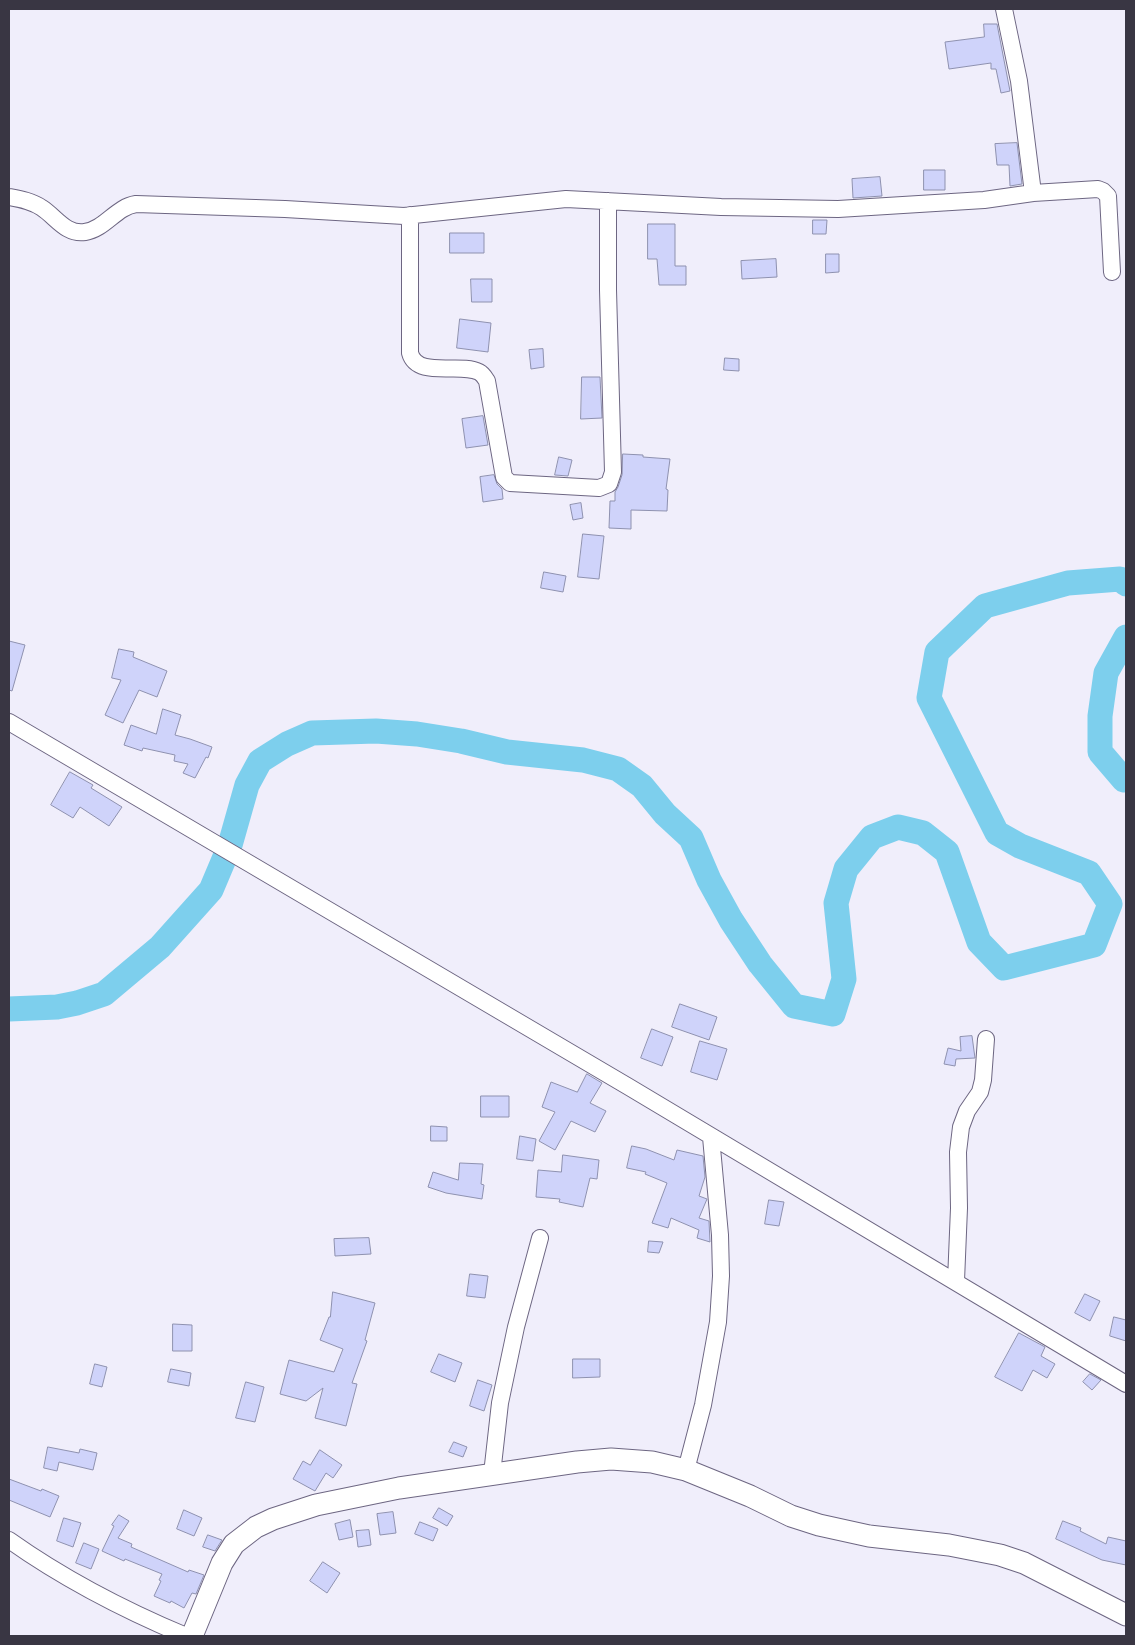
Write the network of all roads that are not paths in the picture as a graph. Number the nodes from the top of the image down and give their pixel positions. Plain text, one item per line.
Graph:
1 (1004, 9) edge
2 (1033, 193) junction
3 (9, 197) edge
4 (608, 201) junction
5 (410, 215) junction
6 (1112, 272) dead end
7 (9, 722) edge
8 (986, 1039) dead end
9 (711, 1137) junction
10 (540, 1238) dead end
11 (956, 1281) junction
12 (1126, 1384) edge
13 (686, 1470) junction
14 (492, 1474) junction
15 (9, 1540) edge
16 (1126, 1615) edge
17 (186, 1636) edge
18 (192, 1636) edge

1 - 2 street
2 - 4 street
2 - 6 street
3 - 5 street
4 - 5 street
4 - 5 street
7 - 9 street
8 - 11 street
9 - 11 street
9 - 13 street
10 - 14 street
11 - 12 street
13 - 14 main road
13 - 16 main road
14 - 18 main road
15 - 17 street

